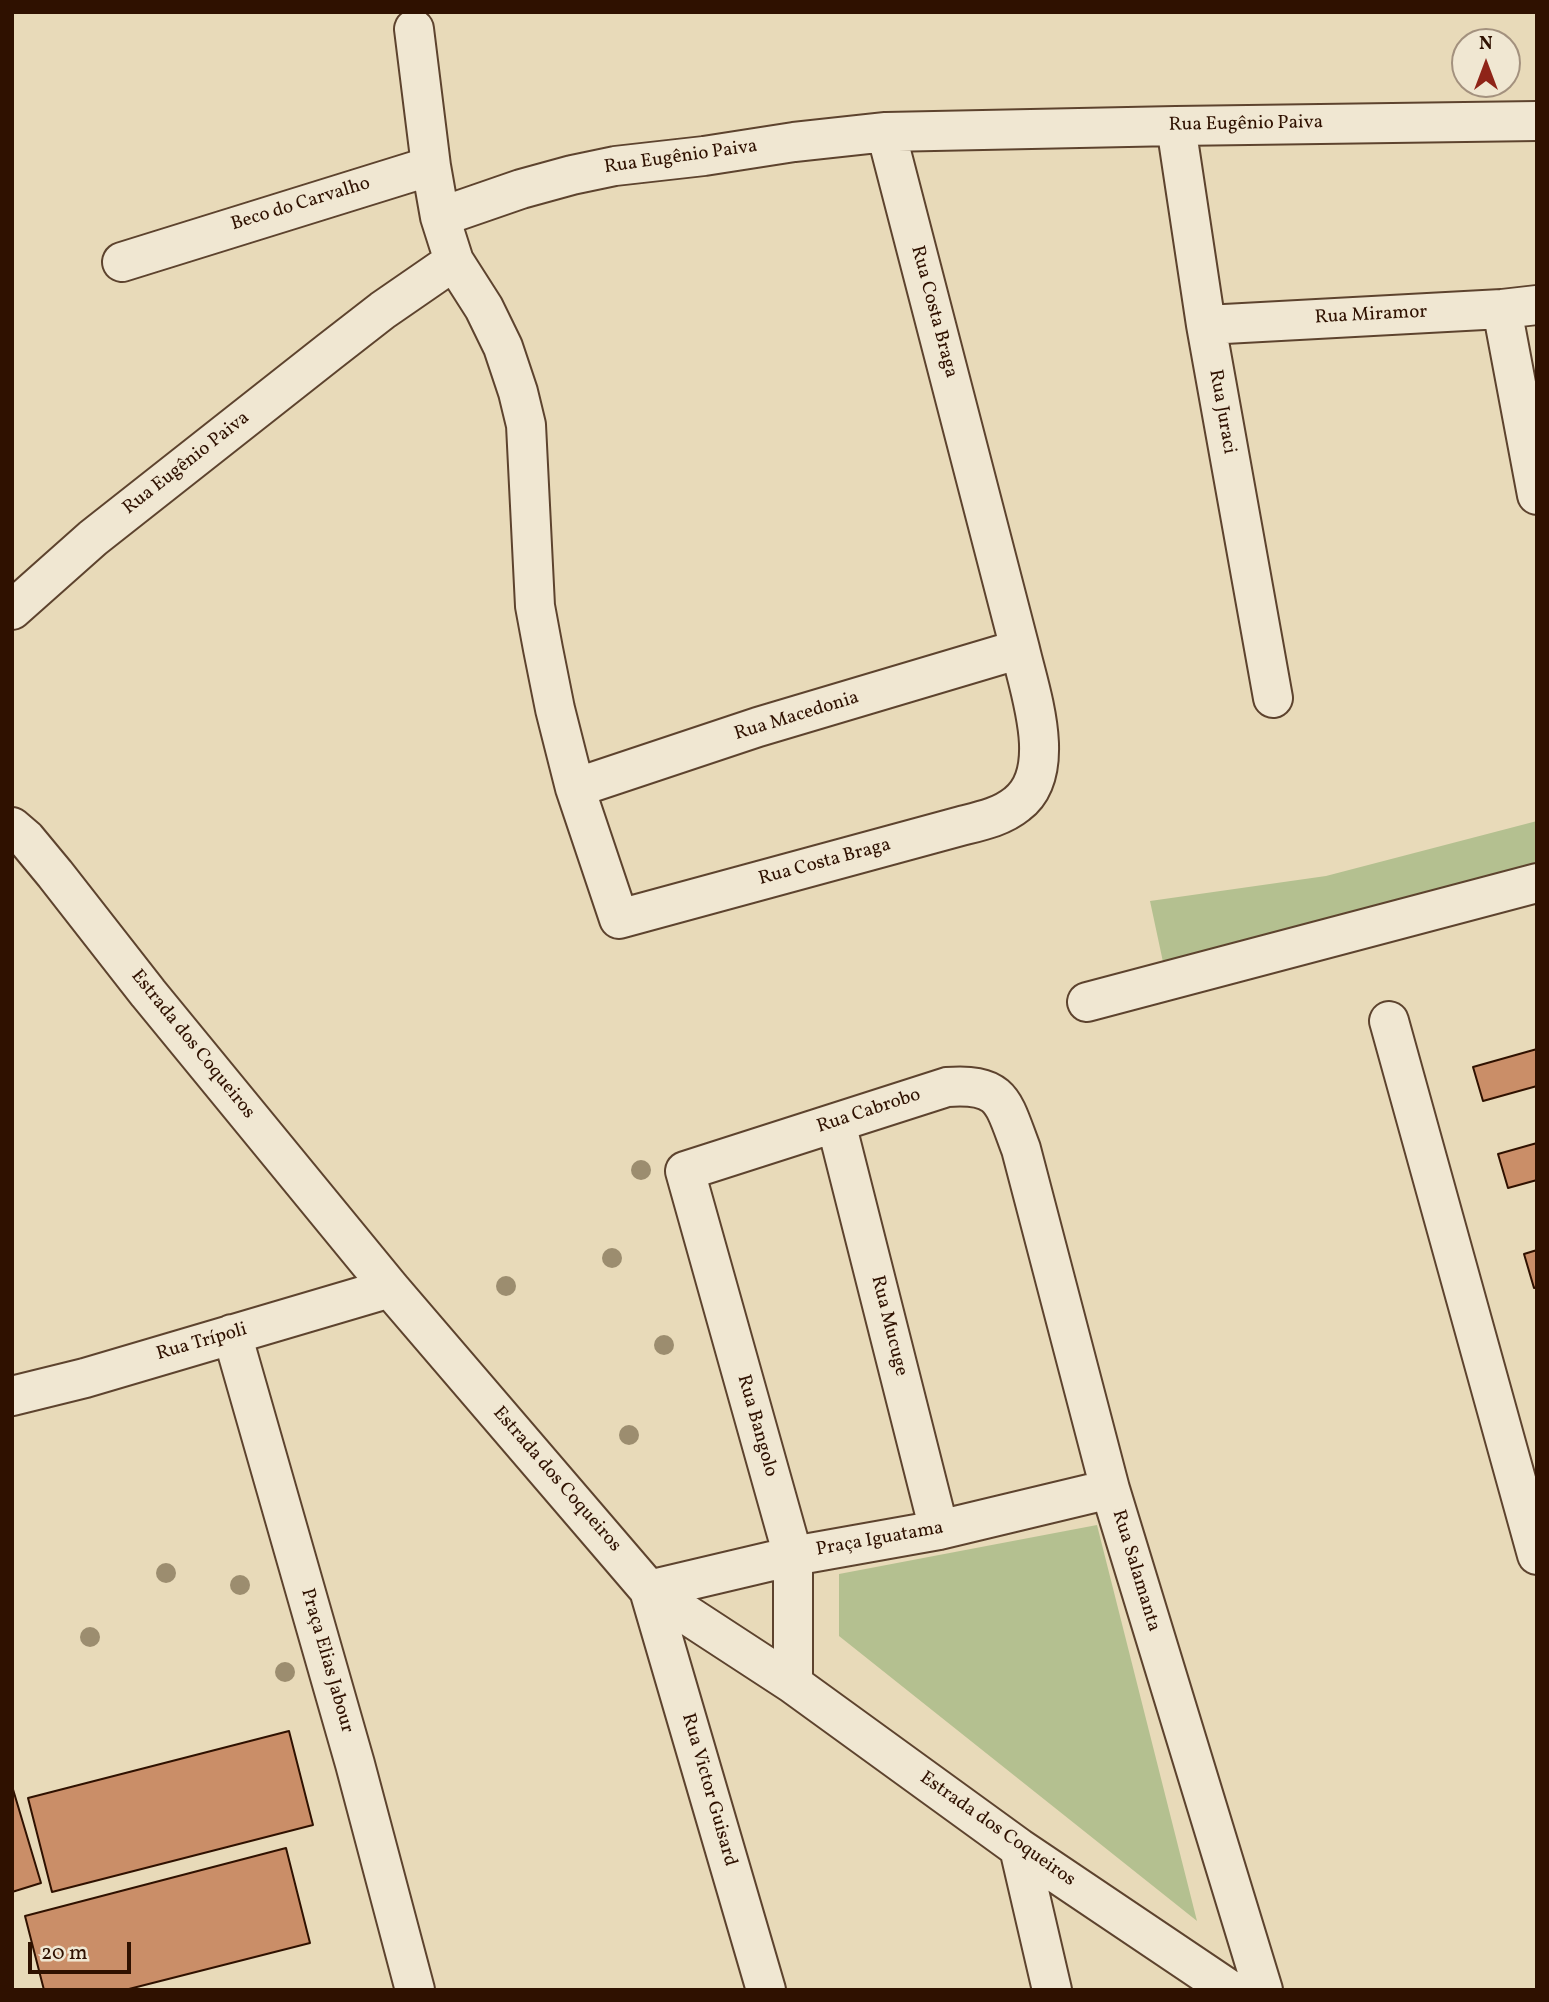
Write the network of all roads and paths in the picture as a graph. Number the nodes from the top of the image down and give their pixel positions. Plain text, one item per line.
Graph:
1 (414, 29) dead end
2 (1537, 121) edge
3 (1176, 126) junction
4 (886, 132) junction
5 (431, 166) junction
6 (440, 217) junction
7 (454, 261) junction
8 (122, 262) dead end
9 (1520, 307) edge
10 (1206, 325) junction
11 (1537, 495) edge
12 (12, 610) edge
13 (1020, 649) junction
14 (1273, 698) dead end
15 (575, 788) junction
16 (12, 827) edge
17 (1537, 883) edge
18 (1087, 1002) dead end
19 (1389, 1021) dead end
20 (836, 1123) junction
21 (1021, 1149) joint
22 (685, 1171) joint
23 (390, 1288) junction
24 (232, 1334) junction
25 (12, 1396) edge
26 (1110, 1489) junction
27 (939, 1530) junction
28 (1537, 1555) edge
29 (793, 1556) junction
30 (649, 1590) junction
31 (793, 1684) junction
32 (1019, 1848) junction
33 (415, 1990) edge
34 (766, 1990) edge
35 (1052, 1990) edge
36 (1230, 1990) edge
37 (1263, 1990) edge

1 - 5 street
2 - 3 street, Rua Eugênio Paiva
3 - 4 street, Rua Eugênio Paiva
3 - 10 street, Rua Juraci
4 - 6 street, Rua Eugênio Paiva
4 - 13 street, Rua Costa Braga
5 - 6 street
5 - 8 street, Beco do Carvalho
6 - 7 street
7 - 12 street, Rua Eugênio Paiva
7 - 15 street, Rua Costa Braga
9 - 10 street, Rua Miramor
9 - 11 street
10 - 14 street, Rua Juraci
13 - 15 street, Rua Macedonia
13 - 15 street, Rua Costa Braga
16 - 23 street, Estrada dos Coqueiros
17 - 18 street
19 - 28 street
20 - 21 street, Rua Cabrobo
20 - 22 street, Rua Cabrobo
20 - 27 street, Rua Mucuge
21 - 26 street, Rua Salamanta
22 - 29 street, Rua Bangolo
23 - 24 street, Rua Trípoli
23 - 30 street, Estrada dos Coqueiros
24 - 25 street, Rua Trípoli
24 - 33 street, Praça Elias Jabour
26 - 27 street, Praça Iguatama
26 - 37 street, Rua Salamanta
27 - 29 street, Praça Iguatama
29 - 30 street, Praça Iguatama
29 - 31 street, Rua Bangolo
30 - 31 street, Estrada dos Coqueiros
30 - 34 street, Rua Victor Guisard
31 - 32 street, Estrada dos Coqueiros
32 - 35 street
32 - 36 street, Estrada dos Coqueiros

